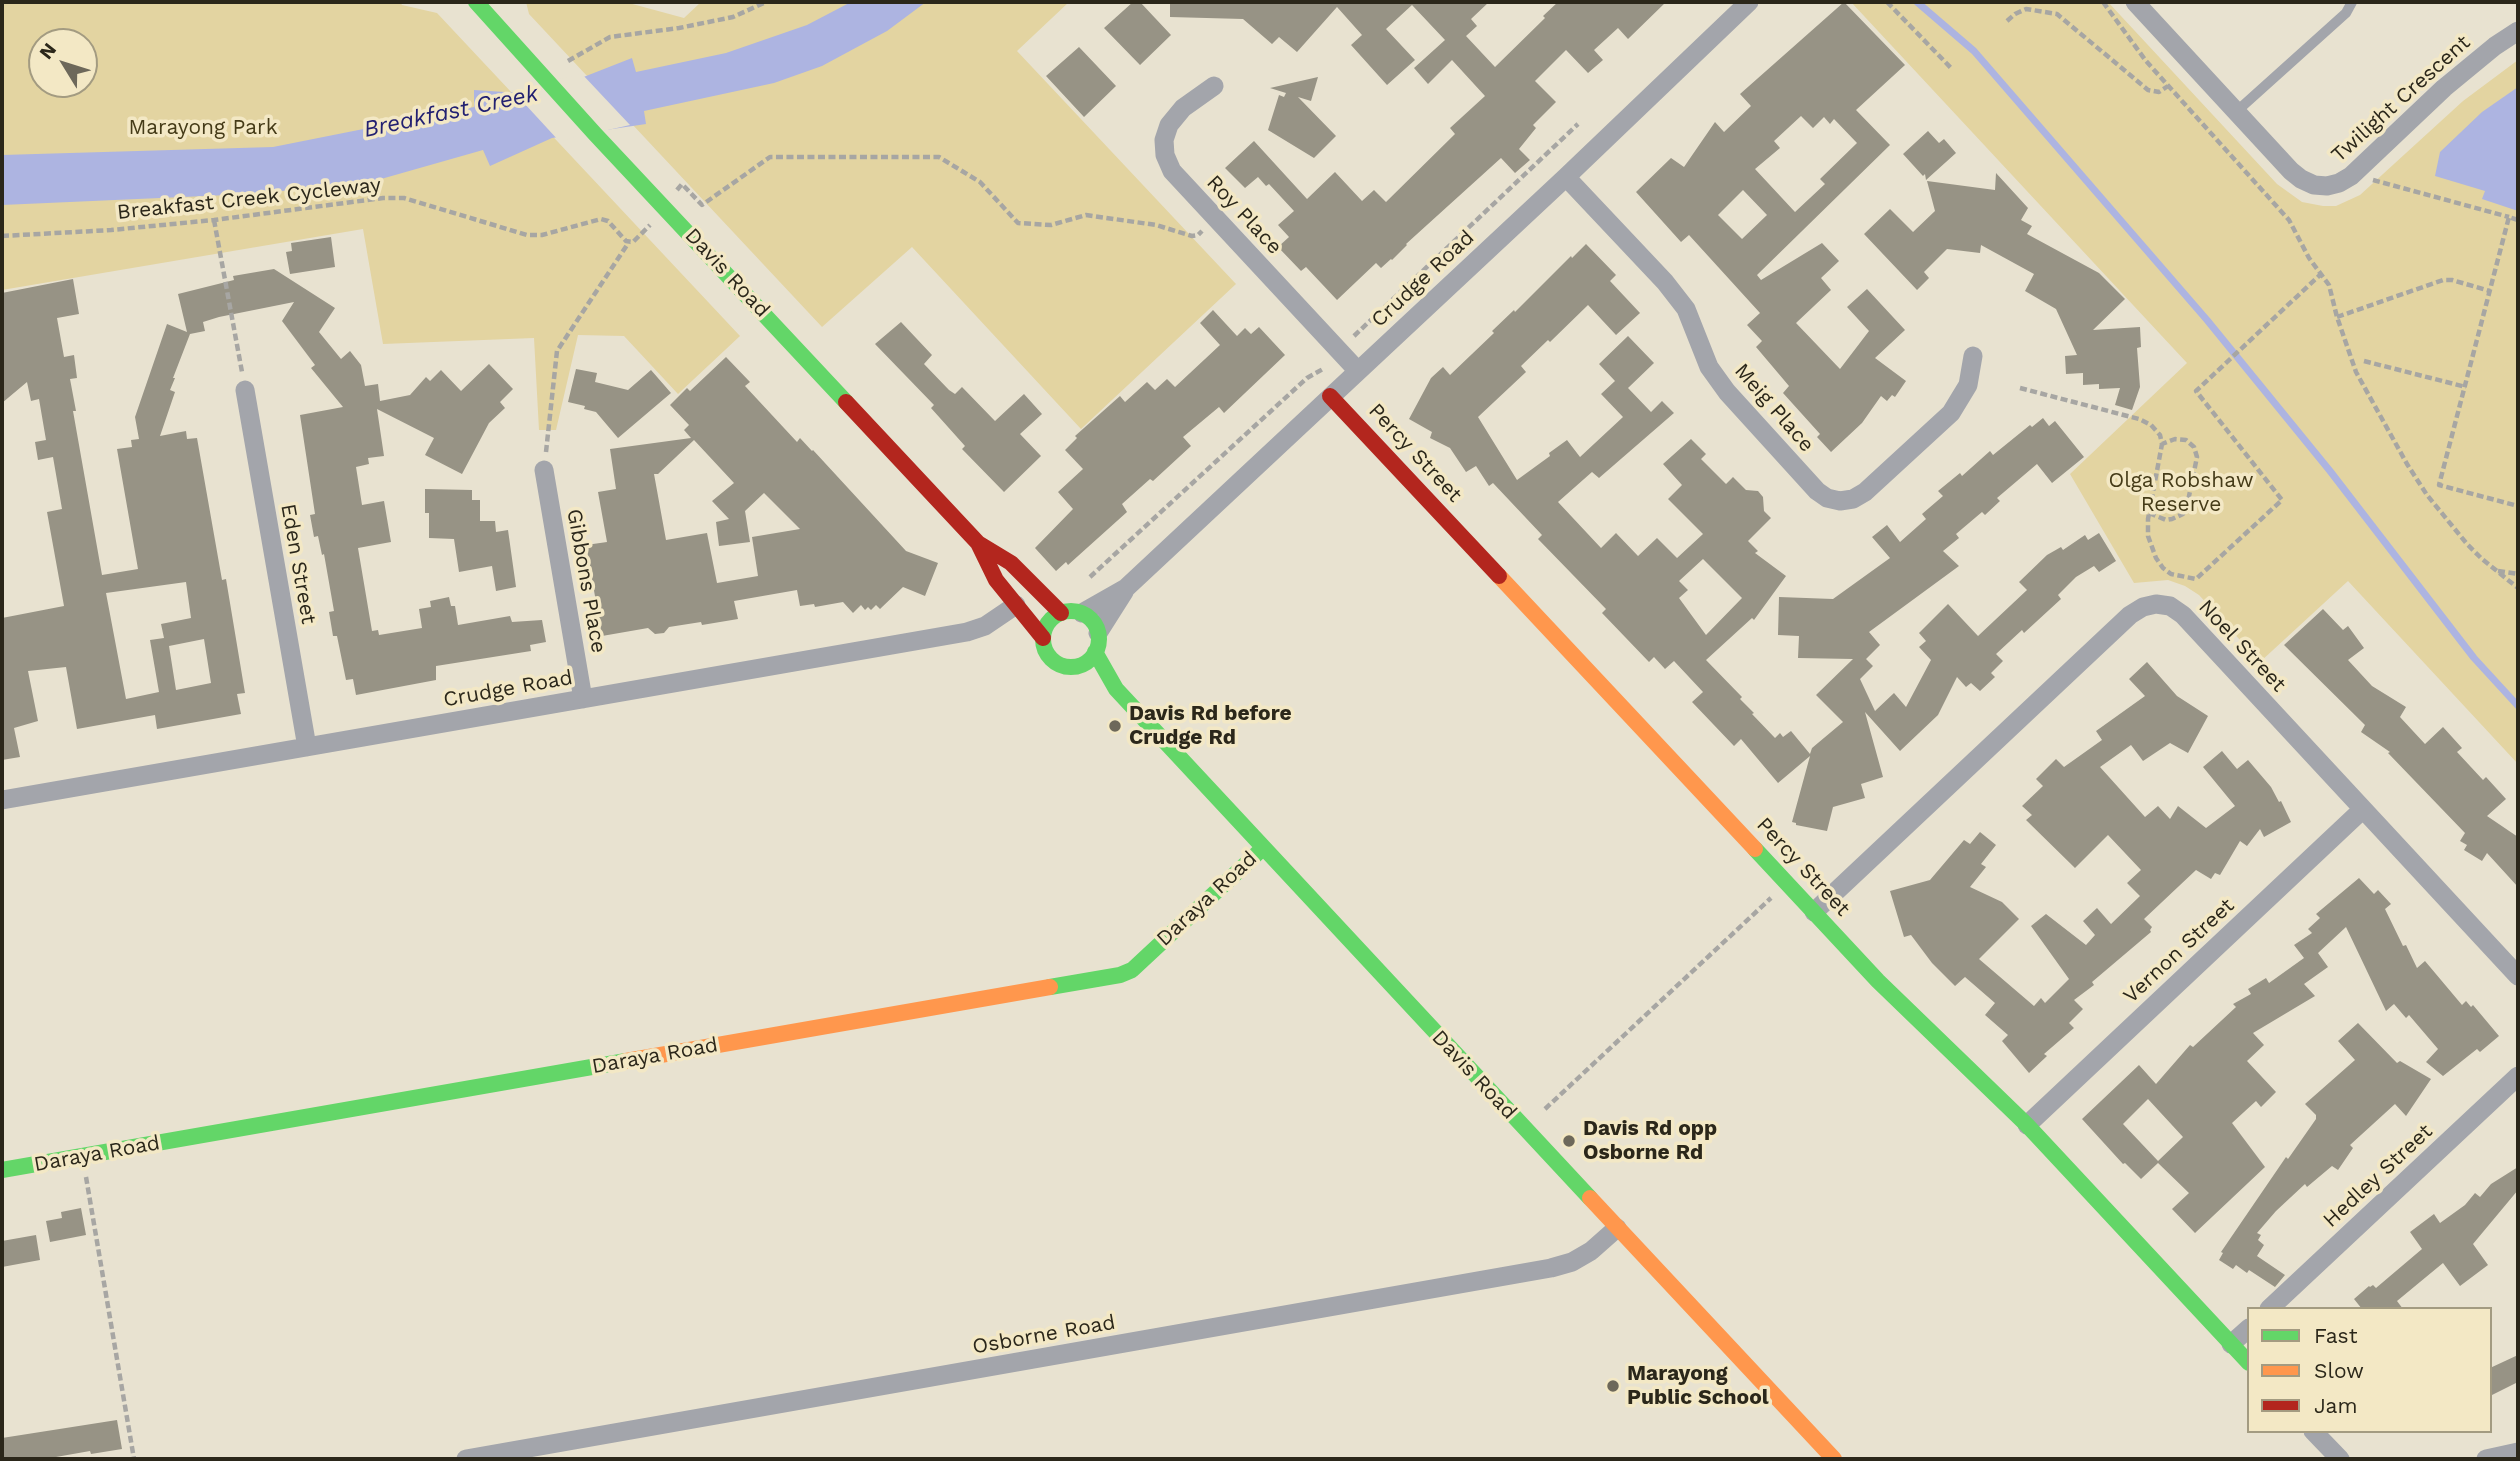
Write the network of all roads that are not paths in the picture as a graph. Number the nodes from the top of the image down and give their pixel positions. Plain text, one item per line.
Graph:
1 (1749, 2) edge
2 (2135, 2) edge
3 (2352, 2) edge
4 (482, 4) edge
5 (2518, 31) edge
6 (1214, 86) dead end
7 (2237, 111) junction
8 (1566, 177) junction
9 (1973, 356) dead end
10 (1357, 370) junction
11 (245, 390) road end
12 (1330, 396) junction
13 (544, 470) road end
14 (1827, 498) junction
15 (1828, 519) dead end
16 (978, 543) junction
17 (1126, 588) junction
18 (1016, 605) junction
19 (1061, 613) junction
20 (1082, 613) junction
21 (1043, 638) junction
22 (1096, 643) junction
23 (1073, 666) junction
24 (1116, 689) junction
25 (583, 699) junction
26 (307, 747) junction
27 (2, 800) edge
28 (2363, 809) junction
29 (1263, 848) junction
30 (1814, 912) junction
31 (2518, 976) edge
32 (2518, 1076) edge
33 (2027, 1125) junction
34 (2, 1170) edge
35 (1617, 1228) junction
36 (2271, 1307) edge
37 (2247, 1330) edge
38 (2231, 1344) junction
39 (2247, 1361) edge
40 (2315, 1433) edge
41 (2518, 1452) edge
42 (466, 1459) edge
43 (1834, 1459) edge
44 (2340, 1459) edge
45 (2486, 1459) edge

1 - 8 street, Crudge Road
2 - 7 street, Twilight Crescent
3 - 7 lane
4 - 16 street, Davis Road
5 - 7 street, Twilight Crescent
6 - 10 street, Roy Place
8 - 10 street, Crudge Road
8 - 14 street, Meig Place
9 - 14 street
10 - 12 street, Crudge Road
11 - 26 street, Eden Street
12 - 17 street, Crudge Road
12 - 30 street, Percy Street
13 - 25 street, Gibbons Place
14 - 15 street
16 - 18 street, Davis Road
16 - 19 street, Davis Road
17 - 20 street, Crudge Road
17 - 22 street, Crudge Road
18 - 21 street, Davis Road
18 - 25 street, Crudge Road
19 - 20 street
19 - 21 street
20 - 22 street
21 - 23 street
22 - 23 street
22 - 24 street, Davis Road
23 - 24 street, Davis Road
24 - 29 street, Davis Road
25 - 26 street, Crudge Road
26 - 27 street, Crudge Road
28 - 30 street, Noel Street
28 - 31 street, Noel Street
28 - 33 street, Vernon Street
29 - 34 street, Daraya Road
29 - 35 street, Davis Road
30 - 33 street, Percy Street
32 - 36 street, Hedley Street
33 - 38 street, Percy Street
35 - 42 street, Osborne Road
35 - 43 street, Davis Road
37 - 38 street
38 - 39 street, Percy Street
40 - 44 street
41 - 45 street

